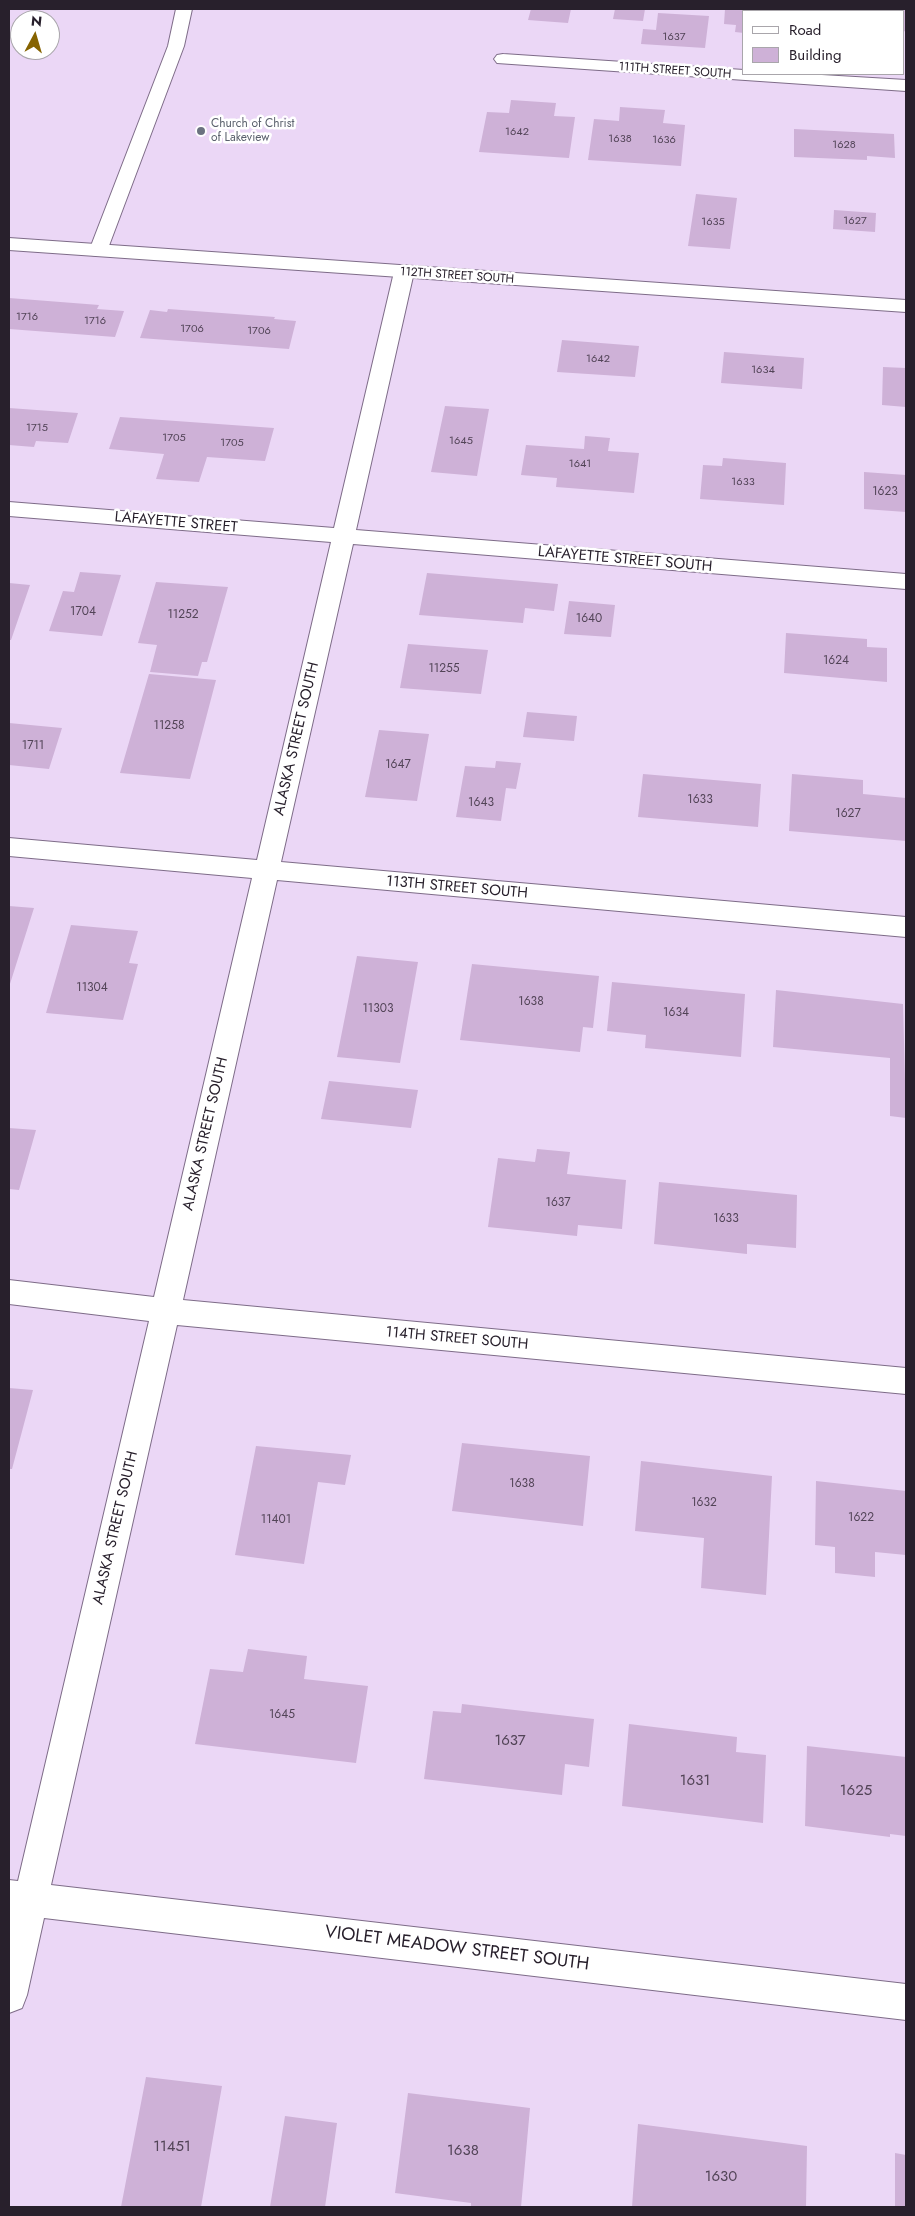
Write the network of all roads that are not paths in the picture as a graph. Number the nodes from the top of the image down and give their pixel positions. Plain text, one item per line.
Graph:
1 (184, 9) edge
2 (503, 59) dead end
3 (906, 86) edge
4 (9, 244) edge
5 (98, 250) junction
6 (404, 272) junction
7 (906, 306) edge
8 (9, 509) edge
9 (343, 537) junction
10 (906, 582) edge
11 (9, 847) edge
12 (266, 871) junction
13 (906, 927) edge
14 (9, 1292) edge
15 (166, 1311) junction
16 (906, 1381) edge
17 (20, 1898) edge
18 (9, 1995) edge
19 (906, 2002) edge

1 - 5 lane
2 - 3 street, 111TH STREET SOUTH
4 - 5 street, 112TH STREET SOUTH
5 - 6 street, 112TH STREET SOUTH
6 - 7 street, 112TH STREET SOUTH
6 - 9 street, ALASKA STREET SOUTH
8 - 9 street, LAFAYETTE STREET
9 - 10 street, LAFAYETTE STREET SOUTH
9 - 12 street, ALASKA STREET SOUTH
11 - 12 street, 113TH STREET SOUTH
12 - 13 street, 113TH STREET SOUTH
12 - 15 street, ALASKA STREET SOUTH
14 - 15 street, 114TH STREET SOUTH
15 - 16 street, 114TH STREET SOUTH
15 - 17 street, ALASKA STREET SOUTH
17 - 18 street, ALASKA STREET SOUTH
17 - 19 street, VIOLET MEADOW STREET SOUTH

